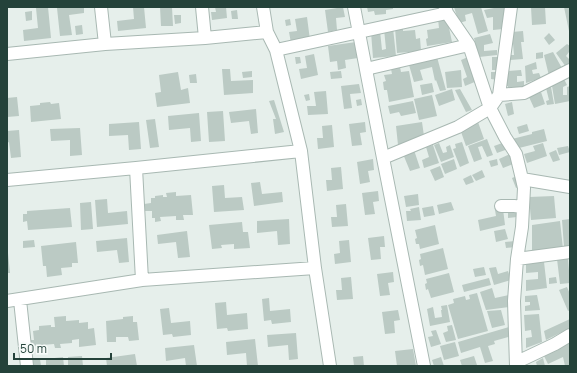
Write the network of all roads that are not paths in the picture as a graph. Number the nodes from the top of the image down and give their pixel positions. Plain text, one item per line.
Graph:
1 (101, 7) edge
2 (202, 7) edge
3 (263, 7) edge
4 (354, 7) edge
5 (511, 7) edge
6 (446, 10) edge
7 (267, 32) junction
8 (359, 32) junction
9 (205, 38) junction
10 (105, 44) junction
11 (469, 45) junction
12 (276, 50) junction
13 (7, 54) edge
14 (366, 69) junction
15 (570, 70) edge
16 (499, 95) junction
17 (490, 108) junction
18 (300, 151) junction
19 (383, 158) junction
20 (136, 168) junction
21 (522, 179) junction
22 (7, 180) edge
23 (570, 187) edge
24 (501, 206) dead end
25 (523, 208) junction
26 (570, 252) edge
27 (517, 259) junction
28 (315, 268) junction
29 (142, 280) junction
30 (20, 300) junction
31 (7, 301) edge
32 (570, 335) edge
33 (517, 364) edge
34 (27, 366) edge
35 (330, 366) edge
36 (424, 366) edge

1 - 10 street
2 - 9 street
3 - 7 street
4 - 8 street
5 - 16 street
6 - 8 street
6 - 11 street
7 - 9 street
7 - 12 street
8 - 12 street
8 - 14 street
9 - 10 street
10 - 13 street
11 - 14 street
11 - 17 street
12 - 18 street
14 - 19 street
15 - 16 street
16 - 17 street
17 - 19 street
17 - 21 street
18 - 20 street
18 - 28 street
19 - 36 street
20 - 22 street
20 - 29 street
21 - 23 street
21 - 25 street
24 - 25 street
25 - 27 street
26 - 27 street
27 - 33 street
28 - 29 street
28 - 35 street
29 - 30 street
30 - 31 street
30 - 34 street
32 - 33 street

